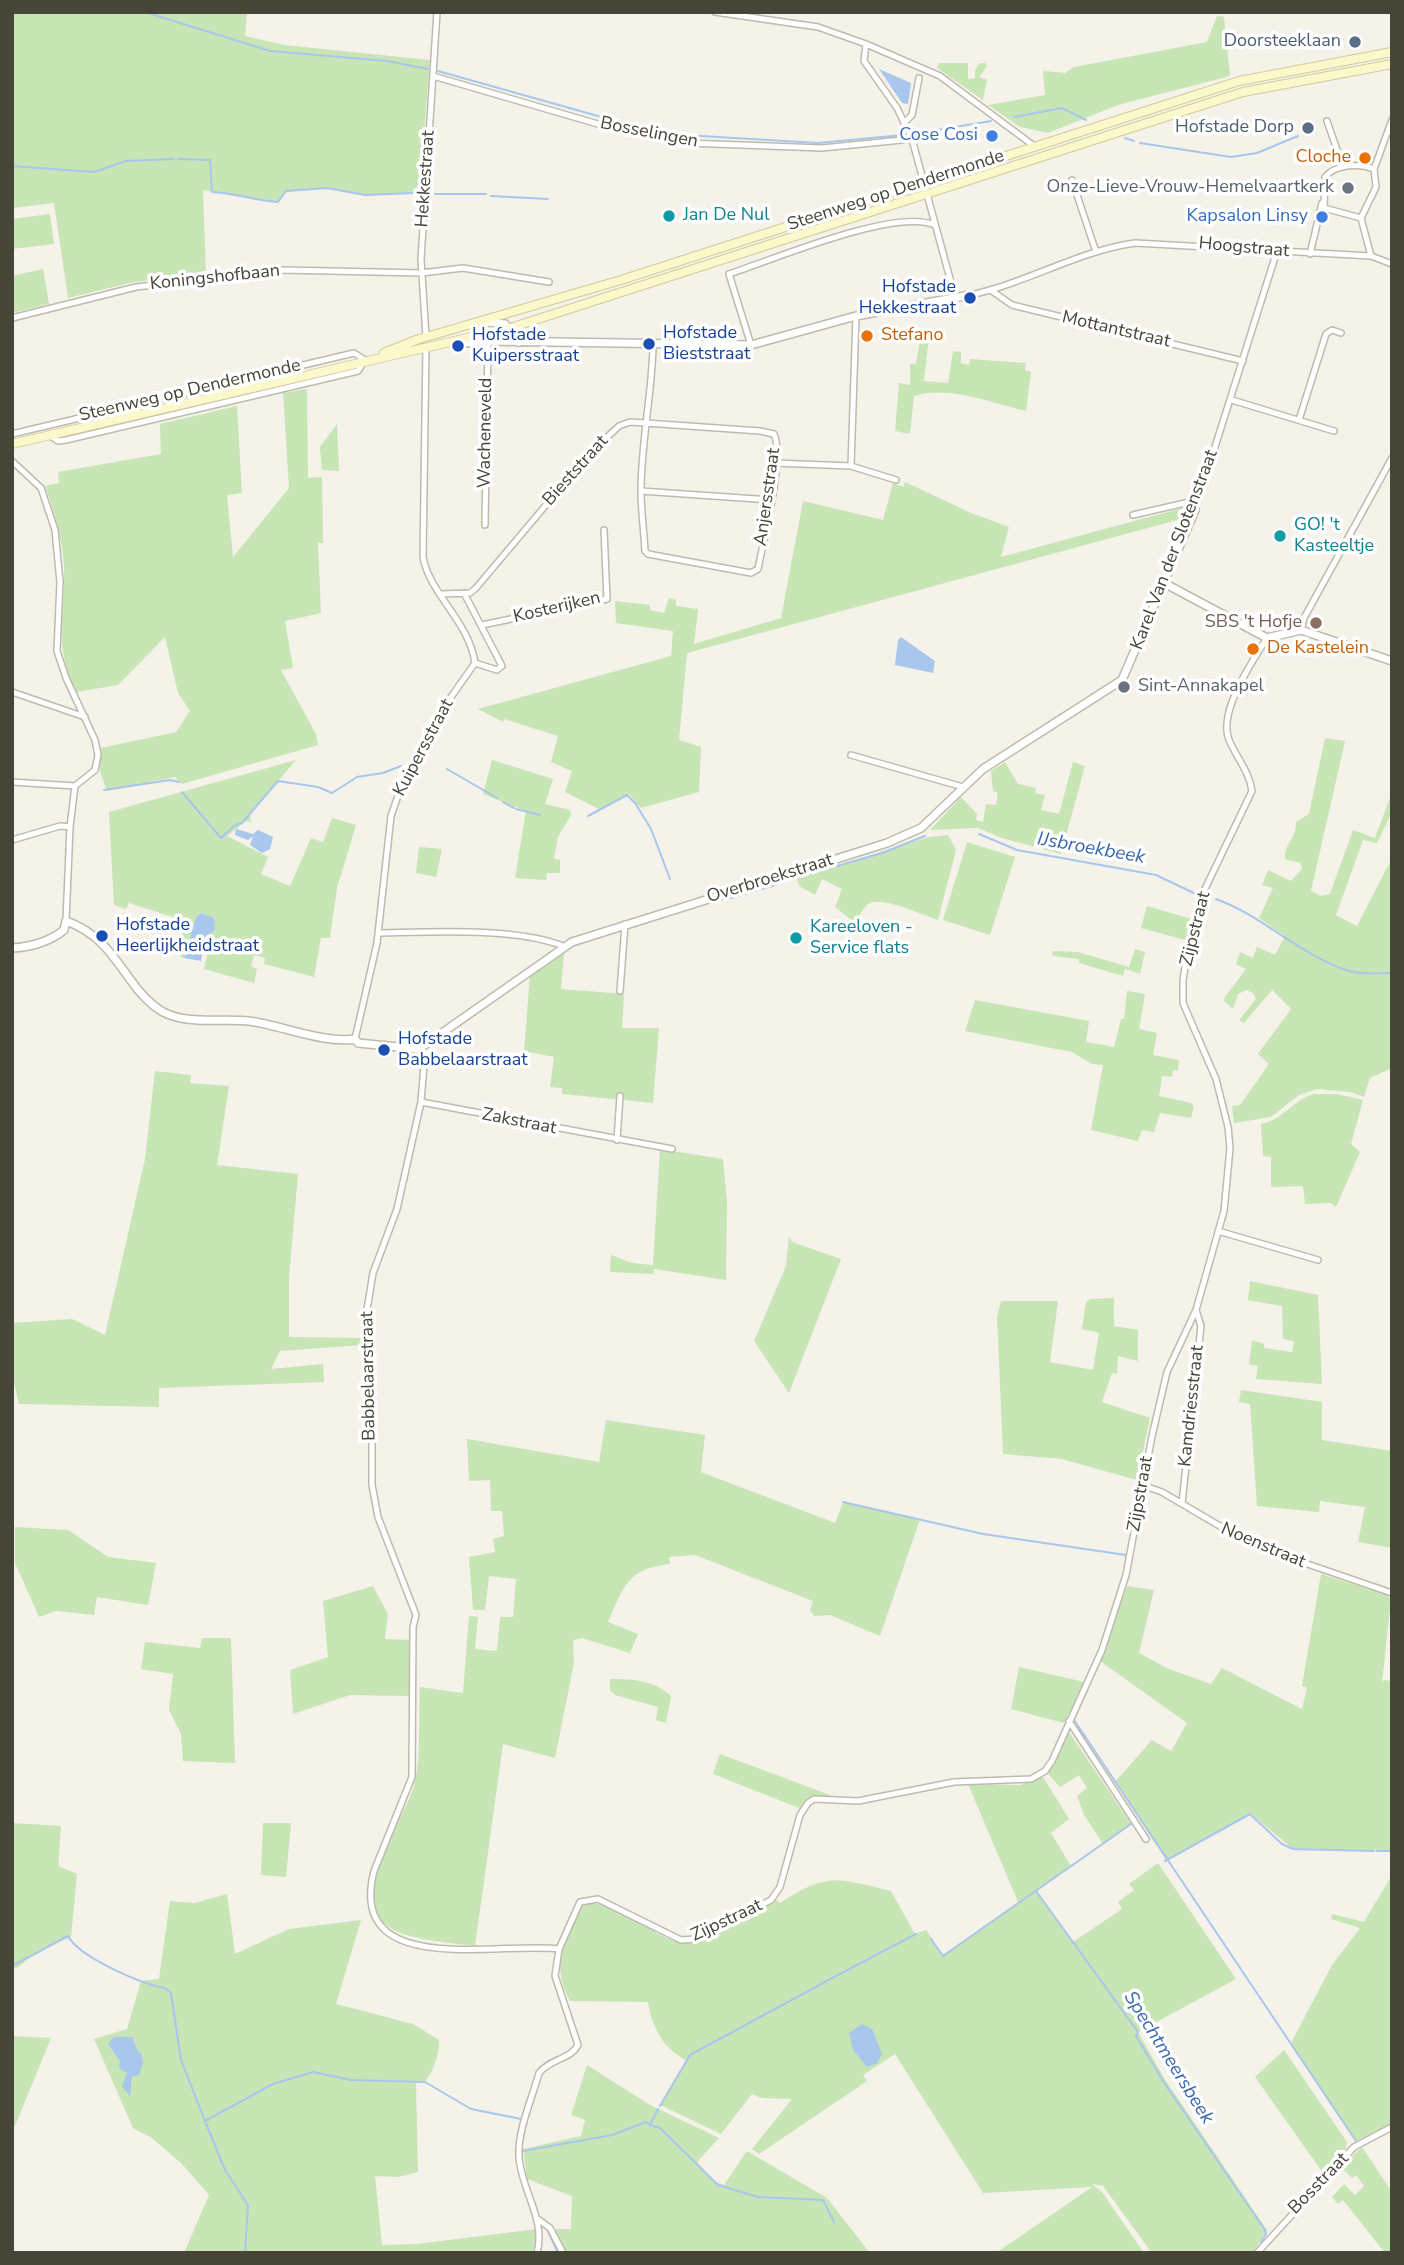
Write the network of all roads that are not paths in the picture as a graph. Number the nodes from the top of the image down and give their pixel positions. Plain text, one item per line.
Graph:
1 (437, 12) edge
2 (715, 12) edge
3 (866, 44) junction
4 (1392, 51) edge
5 (1390, 63) edge
6 (433, 76) junction
7 (919, 78) dead end
8 (1392, 120) edge
9 (905, 121) junction
10 (1327, 121) dead end
11 (912, 139) junction
12 (1034, 146) junction
13 (1376, 166) junction
14 (1343, 167) junction
15 (1072, 180) dead end
16 (925, 181) junction
17 (926, 192) junction
18 (1322, 203) junction
19 (1361, 218) junction
20 (935, 225) junction
21 (1277, 251) junction
22 (1096, 252) junction
23 (1310, 254) junction
24 (1371, 256) junction
25 (1392, 264) edge
26 (421, 274) junction
27 (549, 282) dead end
28 (992, 290) junction
29 (970, 295) joint
30 (955, 297) junction
31 (856, 316) junction
32 (12, 318) edge
33 (484, 322) junction
34 (510, 328) junction
35 (1341, 333) dead end
36 (488, 341) junction
37 (426, 342) junction
38 (519, 342) junction
39 (436, 345) junction
40 (751, 345) junction
41 (653, 346) junction
42 (365, 360) junction
43 (1243, 361) junction
44 (1231, 400) junction
45 (1299, 421) junction
46 (646, 423) junction
47 (1334, 430) dead end
48 (12, 434) edge
49 (29, 440) junction
50 (12, 444) edge
51 (1392, 458) edge
52 (12, 461) edge
53 (775, 463) junction
54 (851, 467) junction
55 (897, 480) dead end
56 (641, 491) junction
57 (771, 500) junction
58 (1198, 500) junction
59 (1195, 510) joint
60 (1133, 515) dead end
61 (485, 525) dead end
62 (604, 530) dead end
63 (1164, 583) junction
64 (464, 593) junction
65 (442, 594) junction
66 (482, 625) junction
67 (1301, 630) junction
68 (1267, 638) junction
69 (1392, 661) edge
70 (475, 663) junction
71 (12, 692) edge
72 (85, 717) junction
73 (851, 755) dead end
74 (12, 782) edge
75 (75, 786) junction
76 (963, 787) junction
77 (70, 827) junction
78 (914, 832) joint
79 (12, 839) edge
80 (66, 921) junction
81 (625, 923) junction
82 (378, 933) junction
83 (563, 946) junction
84 (12, 948) edge
85 (620, 991) dead end
86 (355, 1039) junction
87 (419, 1049) junction
88 (620, 1096) dead end
89 (421, 1102) junction
90 (617, 1140) junction
91 (672, 1149) dead end
92 (1218, 1231) junction
93 (1318, 1260) dead end
94 (1196, 1310) junction
95 (1142, 1485) junction
96 (1182, 1503) junction
97 (1391, 1594) edge
98 (1069, 1721) junction
99 (1146, 1839) dead end
100 (559, 1949) junction
101 (1392, 2127) edge
102 (539, 2220) junction
103 (537, 2253) edge
104 (563, 2253) edge
105 (1257, 2253) edge

1 - 6 street, Hekkestraat
2 - 3 street
3 - 9 street
3 - 12 street
4 - 12 main road, Steenweg op Dendermonde
5 - 17 main road, Steenweg op Dendermonde
6 - 11 street, Bosselingen
6 - 26 street, Hekkestraat
7 - 9 street
8 - 13 street
9 - 11 street
10 - 14 street
11 - 16 street
12 - 16 main road, Steenweg op Dendermonde
13 - 14 street
13 - 19 street
14 - 18 street
15 - 22 street
16 - 17 street
16 - 33 main road, Steenweg op Dendermonde
17 - 20 street
17 - 34 main road, Steenweg op Dendermonde
18 - 19 street
18 - 23 street
19 - 24 street
20 - 30 street
20 - 40 street
21 - 22 street, Hoogstraat
21 - 23 street, Hoogstraat
21 - 43 street, Karel Van der Slotenstraat
22 - 28 street, Hoogstraat
23 - 24 street, Hoogstraat
24 - 25 street, Hoogstraat
26 - 27 street, Koningshofbaan
26 - 32 street, Koningshofbaan
26 - 37 street, Hekkestraat
28 - 29 street, Hoogstraat
28 - 43 street, Mottantstraat
29 - 30 street, Steenweg op Dendermonde
30 - 31 street, Steenweg op Dendermonde
31 - 40 street, Steenweg op Dendermonde
31 - 54 street
33 - 34 street
33 - 37 main road, Steenweg op Dendermonde
34 - 38 street
34 - 39 main road, Steenweg op Dendermonde
35 - 45 street
36 - 38 street, Steenweg op Dendermonde
36 - 39 street, Steenweg op Dendermonde
36 - 61 street, Wacheneveld
37 - 39 main road, Steenweg op Dendermonde
37 - 42 main road, Steenweg op Dendermonde
37 - 65 street
38 - 41 street, Steenweg op Dendermonde
40 - 41 street, Steenweg op Dendermonde
41 - 46 street
42 - 48 street, Steenweg op Dendermonde
42 - 49 main road, Steenweg op Dendermonde
43 - 44 street, Karel Van der Slotenstraat
44 - 45 street
44 - 58 street, Karel Van der Slotenstraat
45 - 47 street
46 - 53 street, Anjersstraat
46 - 56 street, Anjersstraat
46 - 64 street, Bieststraat
48 - 49 street, Steenweg op Dendermonde
49 - 50 main road, Steenweg op Dendermonde
51 - 67 street
52 - 72 street
53 - 54 street
53 - 57 street, Anjersstraat
54 - 55 street
56 - 57 street
56 - 57 street, Anjersstraat
58 - 59 street, Karel Van der Slotenstraat
58 - 60 street
59 - 63 street, Karel Van der Slotenstraat
62 - 66 street, Kosterijken
63 - 68 street
63 - 76 street, Karel Van der Slotenstraat
64 - 65 street
64 - 66 street
65 - 70 street
66 - 70 street
67 - 68 street
67 - 69 street
68 - 92 street, Zijpstraat
70 - 82 street, Kuipersstraat
71 - 72 street
72 - 75 street
73 - 76 street
74 - 75 street
75 - 77 street
76 - 78 street, Karel Van der Slotenstraat
77 - 79 street
77 - 80 street
78 - 81 street, Overbroekstraat
80 - 84 street
80 - 86 street
81 - 83 street, Overbroekstraat
81 - 85 street
82 - 83 street
82 - 86 street, Kuipersstraat
83 - 87 street, Overbroekstraat
86 - 87 street
87 - 89 street, Babbelaarstraat
88 - 90 street
89 - 90 street, Zakstraat
89 - 100 street, Babbelaarstraat
90 - 91 street, Zakstraat
92 - 93 street
92 - 94 street, Zijpstraat
94 - 95 street, Zijpstraat
94 - 96 street, Kamdriesstraat
95 - 96 street, Noenstraat
95 - 98 street, Zijpstraat
96 - 97 street, Noenstraat
98 - 99 street
98 - 100 street, Zijpstraat
100 - 102 street
101 - 105 street, Bosstraat
102 - 103 street
102 - 104 street

